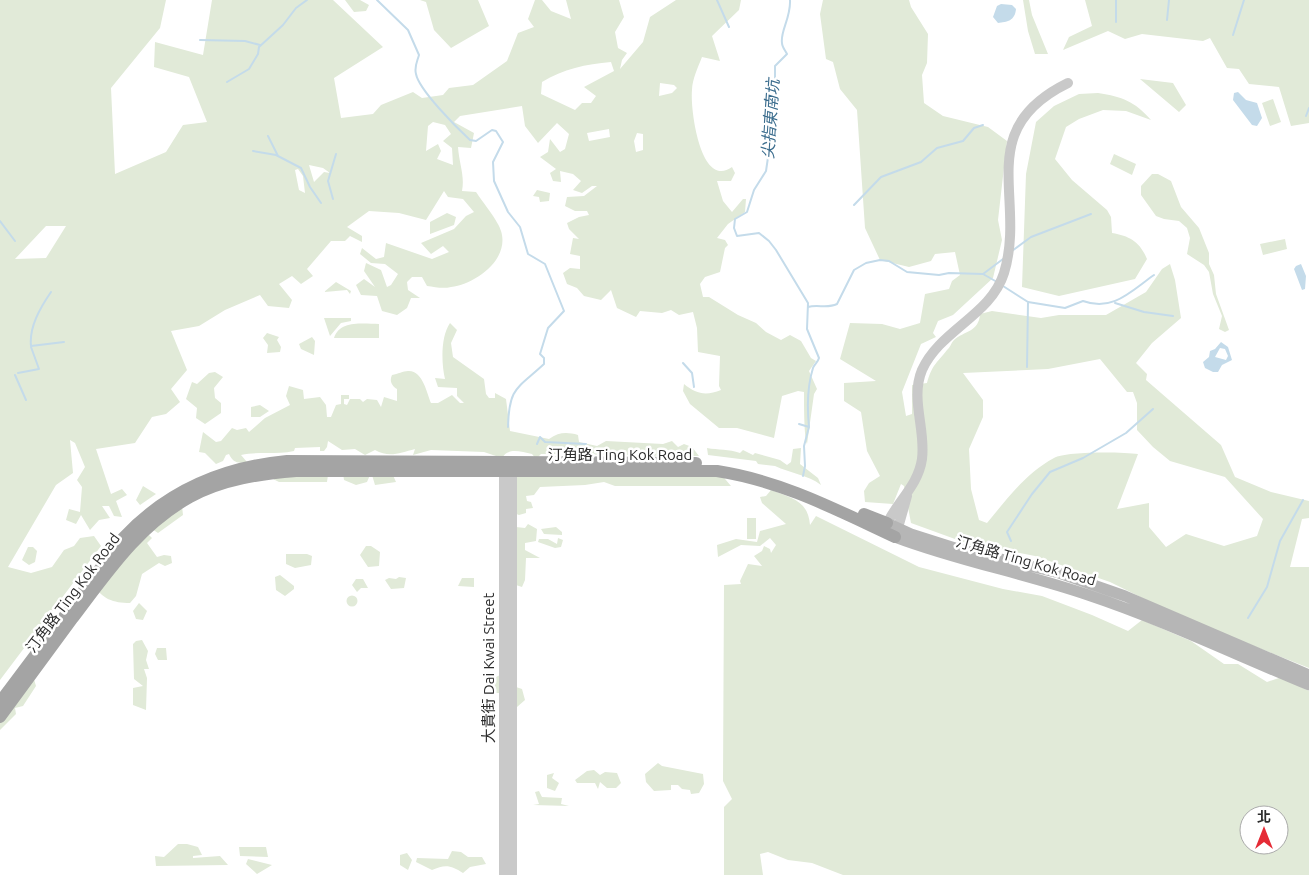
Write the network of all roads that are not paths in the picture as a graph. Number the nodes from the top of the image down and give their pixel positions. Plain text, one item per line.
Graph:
1 (1068, 83) dead end
2 (508, 467) junction
3 (907, 496) junction
4 (885, 527) junction
5 (897, 532) junction
6 (1309, 675) edge
7 (1309, 685) edge
8 (0, 702) edge
9 (0, 717) edge
10 (504, 875) edge
11 (512, 875) edge

1 - 3 street
2 - 4 main road, 汀角路 Ting Kok Road
2 - 8 main road, 汀角路 Ting Kok Road
2 - 9 main road, 汀角路 Ting Kok Road
2 - 10 street, 大貴街 Dai Kwai Street
2 - 11 street, 大貴街 Dai Kwai Street
3 - 4 street
3 - 5 street
4 - 5 main road, 汀角路 Ting Kok Road
5 - 6 main road, 汀角路 Ting Kok Road
5 - 7 main road, 汀角路 Ting Kok Road

